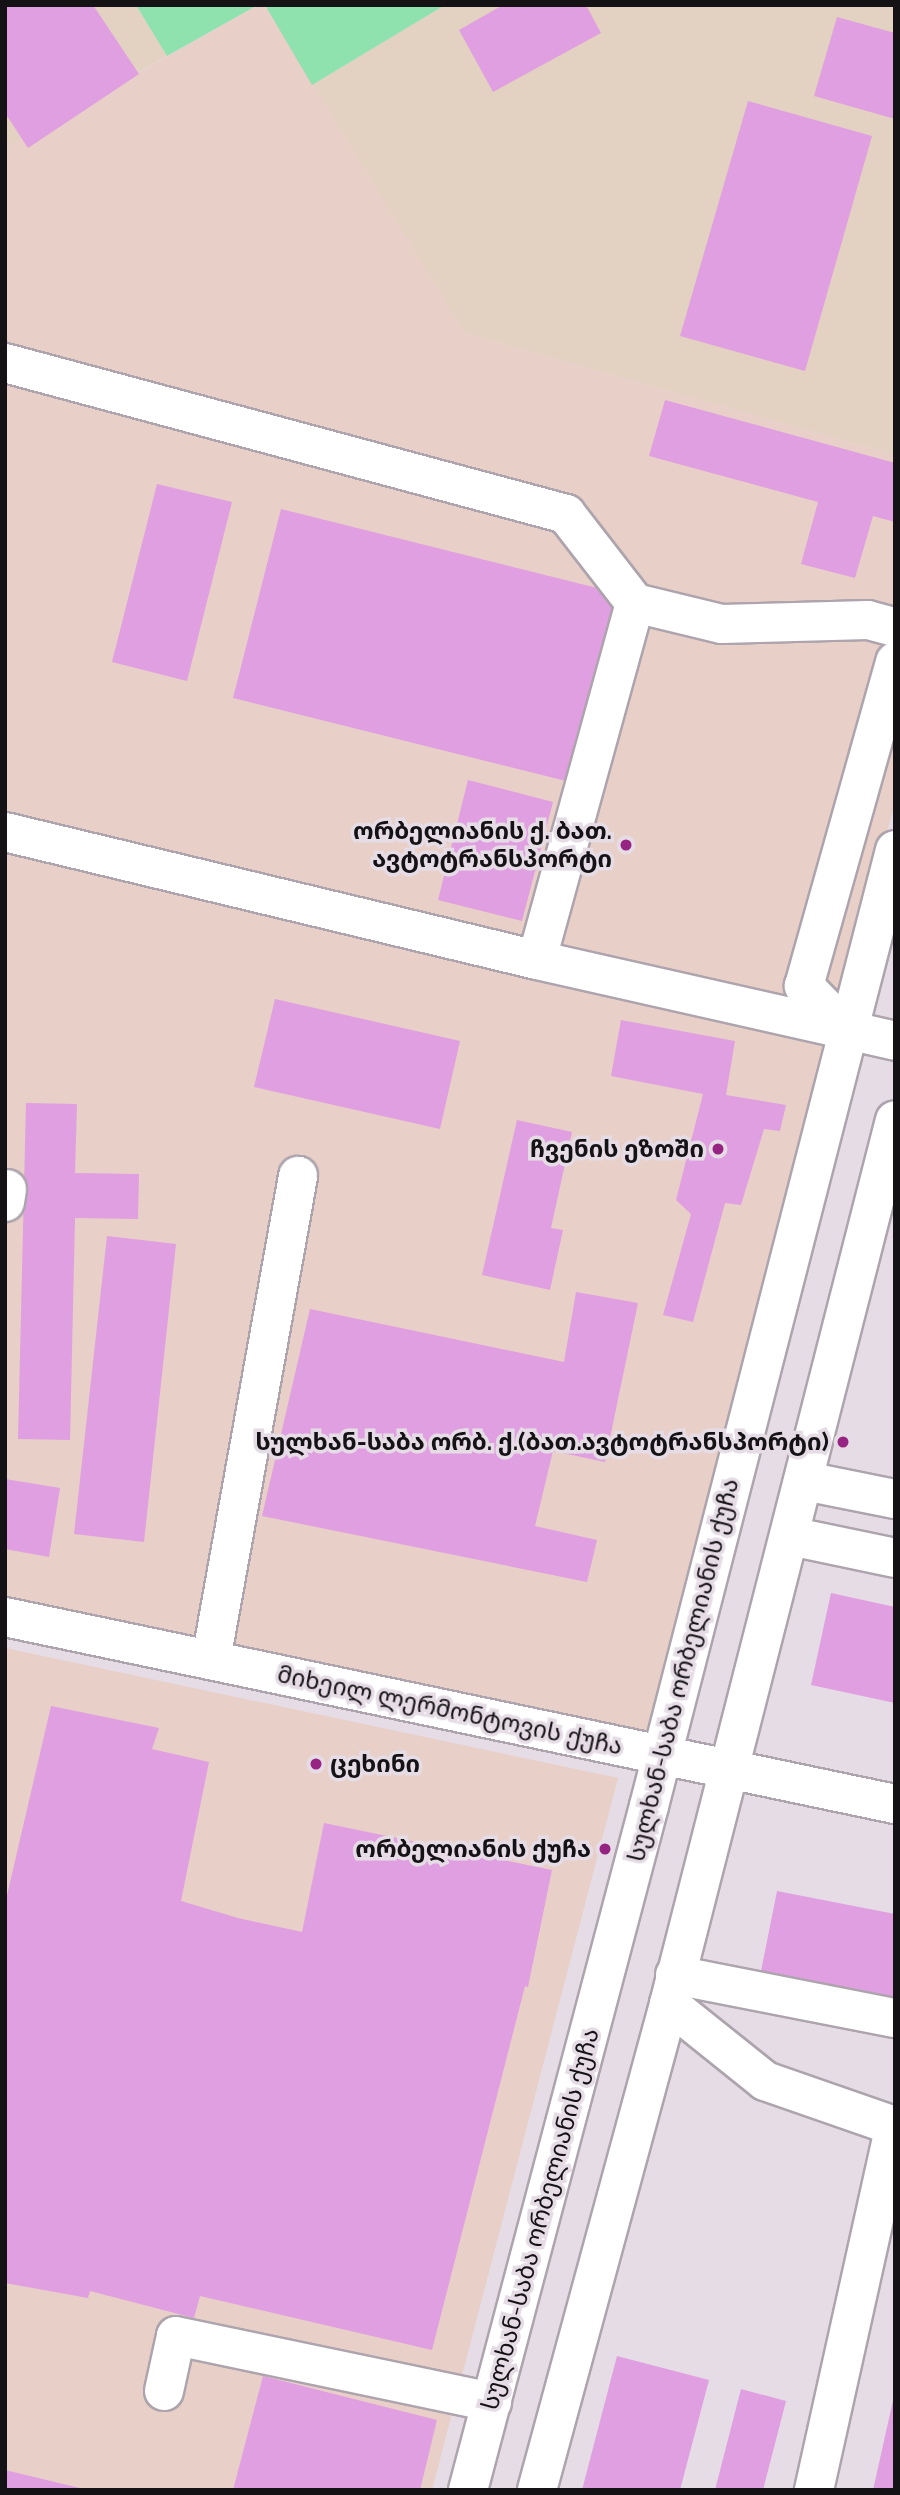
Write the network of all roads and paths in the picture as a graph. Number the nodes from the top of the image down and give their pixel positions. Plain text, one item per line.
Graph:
1 (5, 363) edge
2 (635, 603) junction
3 (895, 627) edge
4 (895, 662) edge
5 (5, 831) edge
6 (895, 850) edge
7 (537, 960) junction
8 (847, 1030) junction
9 (895, 1041) edge
10 (895, 1120) edge
11 (298, 1175) dead end
12 (805, 1481) junction
13 (895, 1499) edge
14 (790, 1536) junction
15 (895, 1558) edge
16 (5, 1617) edge
17 (211, 1660) junction
18 (661, 1754) junction
19 (727, 1769) junction
20 (895, 1804) edge
21 (672, 1990) junction
22 (895, 2018) edge
23 (895, 2126) edge
24 (164, 2391) dead end
25 (492, 2402) junction
26 (468, 2490) edge
27 (537, 2490) edge
28 (814, 2490) edge

1 - 2 street
2 - 3 street
2 - 7 street
4 - 8 street
5 - 7 street
6 - 8 street, სულხან-საბა ორბელიანის ქუჩა
7 - 8 street
8 - 9 street
8 - 18 street, სულხან-საბა ორბელიანის ქუჩა
10 - 12 street
11 - 17 street
12 - 13 street
12 - 14 street
14 - 15 street
14 - 19 street
16 - 17 street, მიხეილ ლერმონტოვის ქუჩა
17 - 18 street, მიხეილ ლერმონტოვის ქუჩა
18 - 19 street, მიხეილ ლერმონტოვის ქუჩა
18 - 25 street, სულხან-საბა ორბელიანის ქუჩა
19 - 20 street, მიხეილ ლერმონტოვის ქუჩა
19 - 21 street
21 - 22 street
21 - 23 street
21 - 27 street
23 - 28 street
24 - 25 street
25 - 26 street, სულხან-საბა ორბელიანის ქუჩა

